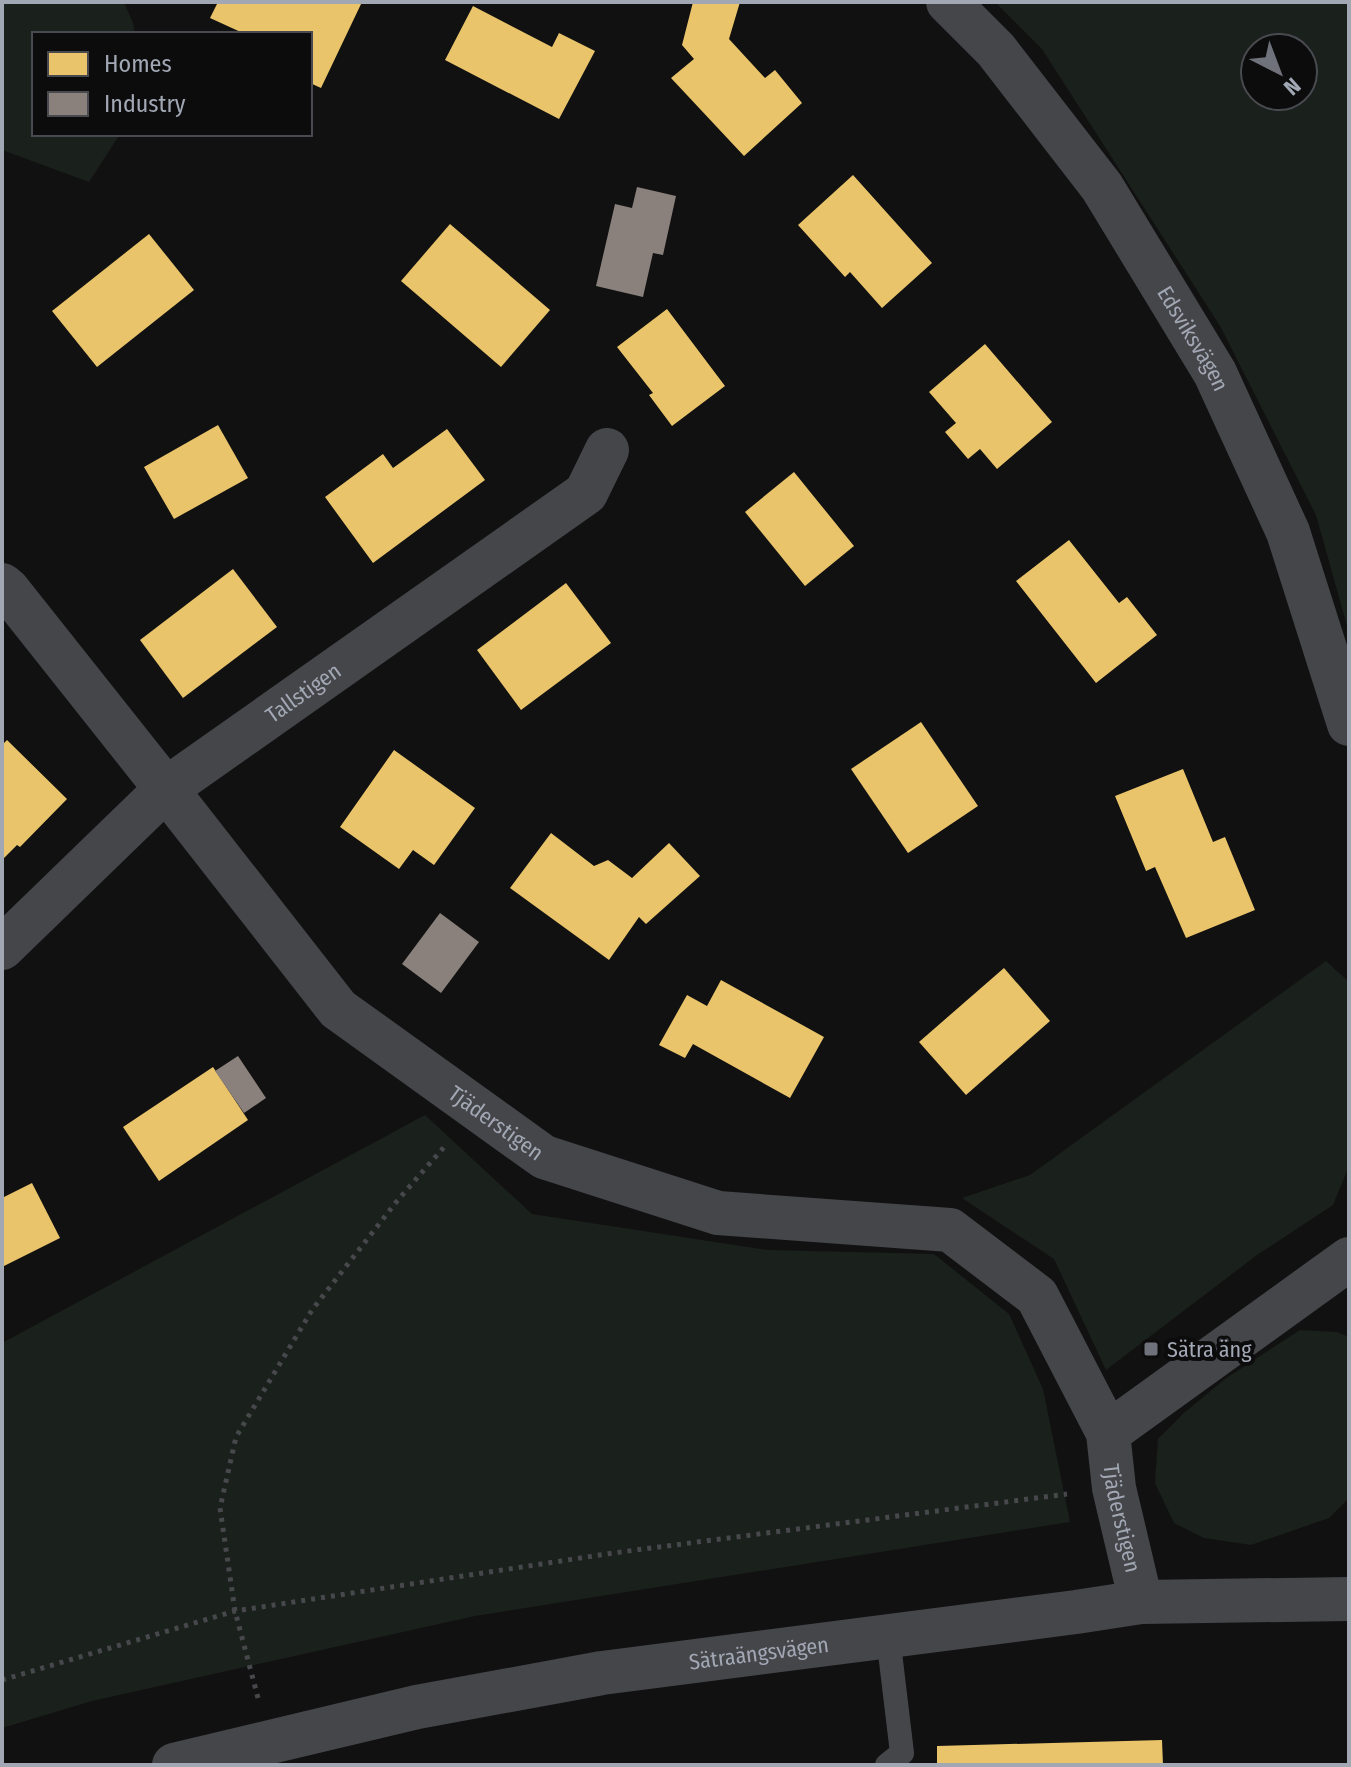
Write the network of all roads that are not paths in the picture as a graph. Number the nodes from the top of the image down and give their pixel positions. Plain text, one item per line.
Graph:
1 (948, 2) edge
2 (607, 450) dead end
3 (2, 585) edge
4 (1349, 724) edge
5 (166, 789) junction
6 (2, 948) edge
7 (1349, 1259) edge
8 (1108, 1433) junction
9 (1349, 1599) edge
10 (1141, 1602) junction
11 (888, 1636) junction
12 (174, 1765) edge
13 (887, 1765) edge

1 - 4 street, Edsviksvägen
2 - 5 street, Tallstigen
3 - 5 street, Tjäderstigen
5 - 6 street, Tallstigen
5 - 8 street, Tjäderstigen
7 - 8 street, Tjäderstigen
8 - 10 street, Tjäderstigen
9 - 10 street, Sätraängsvägen
10 - 11 street, Sätraängsvägen
11 - 12 street, Sätraängsvägen
11 - 13 lane

